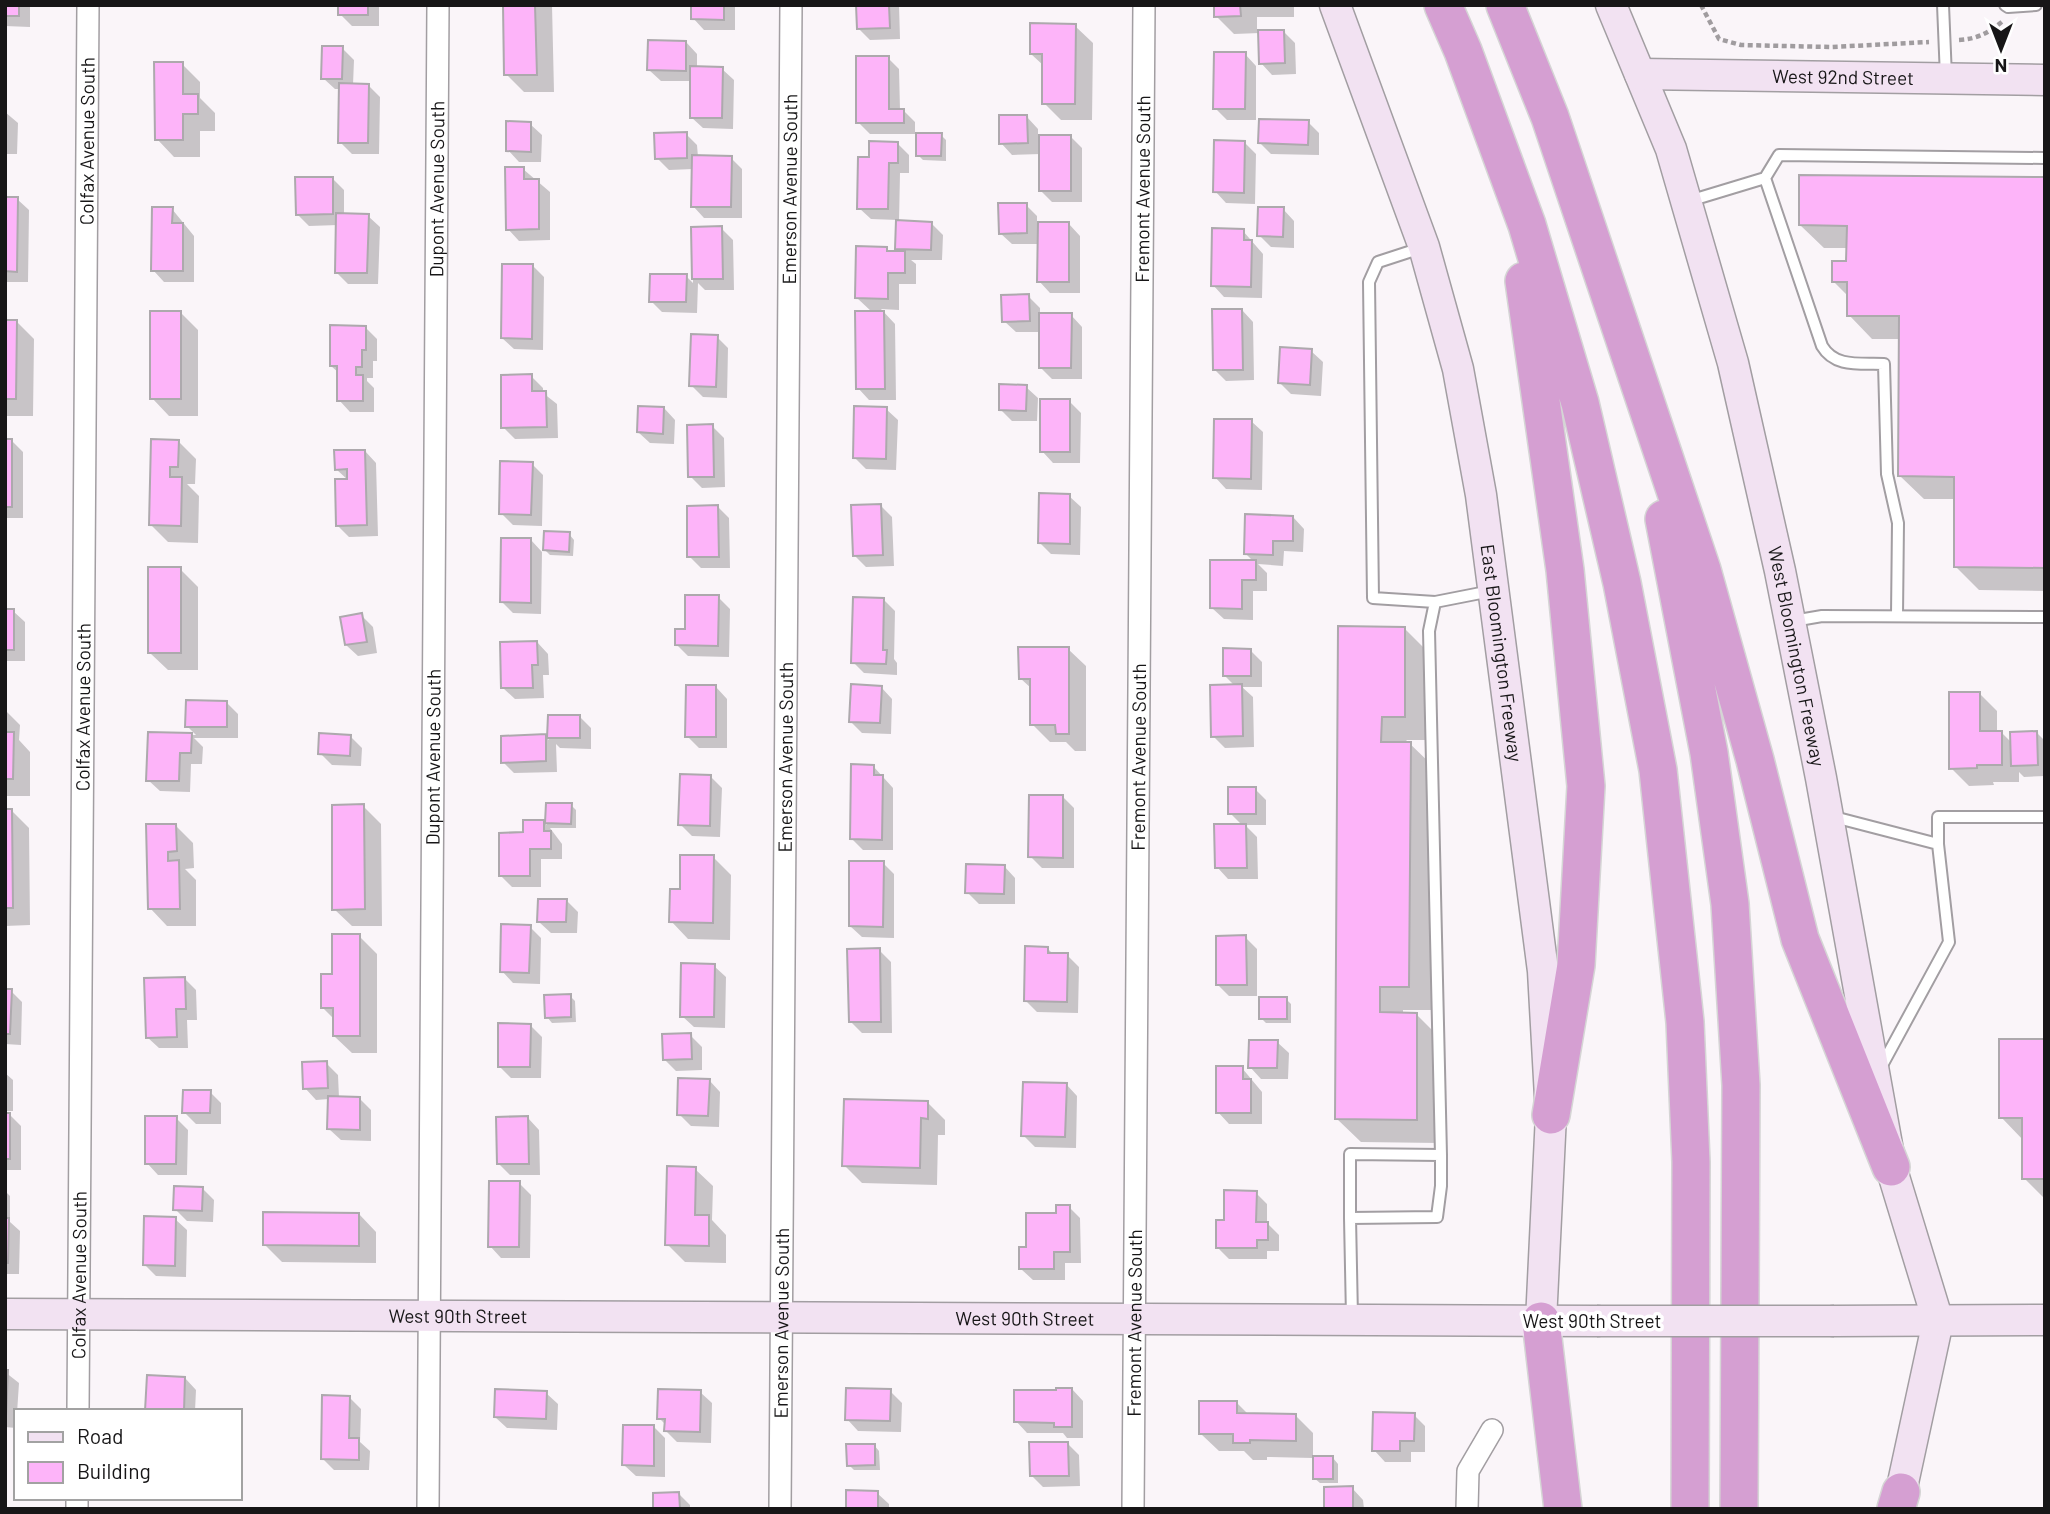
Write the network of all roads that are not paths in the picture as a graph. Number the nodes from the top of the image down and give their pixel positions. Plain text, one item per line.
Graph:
1 (88, 5) edge
2 (438, 5) edge
3 (791, 5) edge
4 (1144, 5) edge
5 (1335, 5) edge
6 (1443, 5) edge
7 (1505, 5) edge
8 (1611, 5) edge
9 (1943, 5) edge
10 (2036, 5) edge
11 (2006, 11) edge
12 (1640, 74) junction
13 (1946, 77) junction
14 (2045, 80) edge
15 (2045, 159) edge
16 (1765, 178) junction
17 (1510, 180) junction
18 (1686, 202) junction
19 (1424, 247) junction
20 (1624, 336) junction
21 (1494, 590) junction
22 (1435, 602) junction
23 (1897, 615) junction
24 (2045, 617) edge
25 (1790, 621) junction
26 (1828, 815) junction
27 (2045, 817) edge
28 (1938, 844) junction
29 (1875, 1077) junction
30 (1551, 1115) junction
31 (1441, 1155) junction
32 (1891, 1167) junction
33 (1350, 1218) junction
34 (5, 1314) edge
35 (78, 1315) junction
36 (430, 1316) junction
37 (781, 1318) junction
38 (1135, 1319) junction
39 (1352, 1320) junction
40 (2045, 1320) edge
41 (1541, 1321) junction
42 (1938, 1321) junction
43 (78, 1409) edge
44 (1492, 1430) dead end
45 (1899, 1503) edge
46 (428, 1509) edge
47 (780, 1509) edge
48 (1133, 1509) edge
49 (1467, 1509) edge
50 (1563, 1509) edge
51 (1690, 1509) edge
52 (1739, 1509) edge

1 - 35 street, Colfax Avenue South
2 - 36 street, Dupont Avenue South
3 - 37 street, Emerson Avenue South
4 - 38 street, Fremont Avenue South
5 - 19 street, East Bloomington Freeway
6 - 17 highway
7 - 20 highway
8 - 12 street, West Bloomington Freeway
9 - 13 lane
10 - 11 lane
12 - 13 street, West 92nd Street
12 - 18 street, West Bloomington Freeway
13 - 14 street, West 92nd Street
15 - 16 lane
16 - 18 lane
16 - 23 lane
17 - 30 highway
17 - 51 highway
18 - 25 street, West Bloomington Freeway
19 - 21 street, East Bloomington Freeway
19 - 22 lane
20 - 32 highway
20 - 52 highway
21 - 22 lane
21 - 30 street, East Bloomington Freeway
22 - 31 lane
23 - 24 lane
23 - 25 lane
25 - 26 street, West Bloomington Freeway
26 - 28 lane
26 - 29 street, West Bloomington Freeway
27 - 28 lane
28 - 29 lane
29 - 32 street, West Bloomington Freeway
30 - 41 street, East Bloomington Freeway
31 - 33 lane
31 - 33 lane
32 - 42 street, West Bloomington Freeway
33 - 39 lane
34 - 35 street, West 90th Street
35 - 36 street, West 90th Street
35 - 43 street, Colfax Avenue South
36 - 37 street, West 90th Street
36 - 46 street, Dupont Avenue South
37 - 38 street, West 90th Street
37 - 47 street, Emerson Avenue South
38 - 39 street, West 90th Street
38 - 48 street, Fremont Avenue South
39 - 41 street, West 90th Street
40 - 42 street, West 90th Street
41 - 42 street, West 90th Street, bridge
41 - 50 highway
42 - 45 street
44 - 49 street

